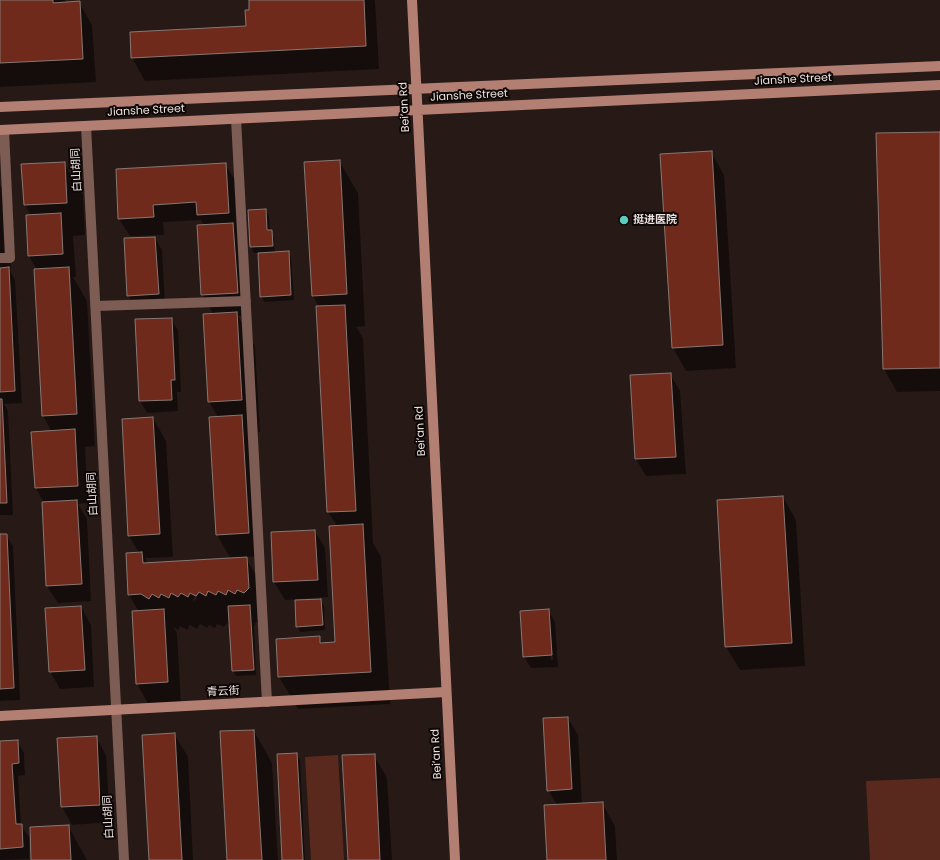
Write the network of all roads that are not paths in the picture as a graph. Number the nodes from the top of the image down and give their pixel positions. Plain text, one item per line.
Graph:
1 (412, 0) edge
2 (940, 66) edge
3 (940, 85) edge
4 (416, 89) junction
5 (0, 107) edge
6 (418, 110) junction
7 (236, 119) junction
8 (86, 126) junction
9 (2, 130) edge
10 (0, 258) edge
11 (246, 301) junction
12 (96, 306) junction
13 (446, 692) junction
14 (267, 702) junction
15 (116, 710) junction
16 (0, 716) edge
17 (124, 860) edge
18 (455, 860) edge

1 - 4 main road, Bei’an Rd
2 - 4 main road, Jianshe Street
3 - 6 main road, Jianshe Street
4 - 5 main road, Jianshe Street
4 - 6 main road, Bei’an Rd
6 - 7 main road, Jianshe Street
6 - 13 main road, Bei’an Rd
7 - 8 main road, Jianshe Street
7 - 11 street
8 - 9 main road, Jianshe Street
8 - 12 street, 白山胡同
9 - 10 street
11 - 12 street
11 - 14 street
12 - 15 street, 白山胡同
13 - 14 main road, 青云街
13 - 18 main road, Bei’an Rd
14 - 15 main road, 青云街
15 - 16 main road, 青云街
15 - 17 street, 白山胡同

